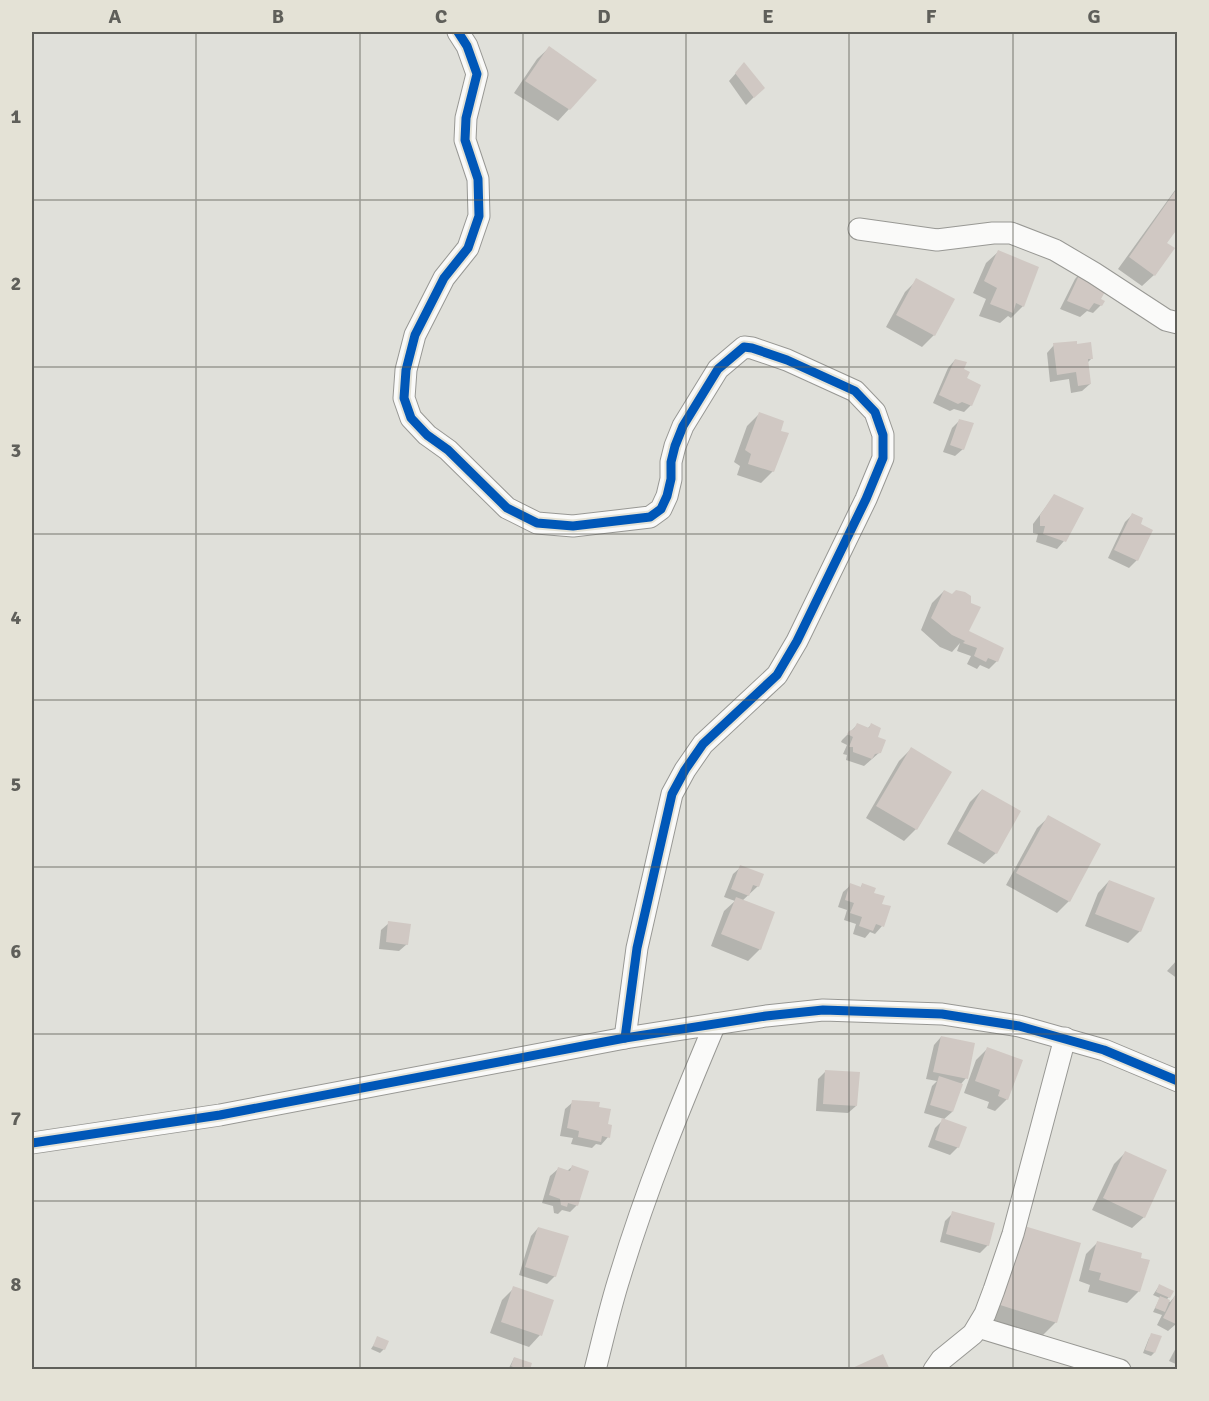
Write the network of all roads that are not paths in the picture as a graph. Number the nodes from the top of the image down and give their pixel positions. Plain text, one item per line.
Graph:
1 (459, 32) edge
2 (859, 229) dead end
3 (1178, 323) edge
4 (715, 1024) junction
5 (625, 1038) junction
6 (1065, 1038) junction
7 (1178, 1081) edge
8 (32, 1143) edge
9 (978, 1327) junction
10 (595, 1370) edge
11 (934, 1370) edge
12 (1120, 1370) edge

1 - 5 street
2 - 3 street
4 - 5 street
4 - 6 street
4 - 10 street
5 - 8 street
6 - 7 street
6 - 9 street
9 - 11 street
9 - 12 street

